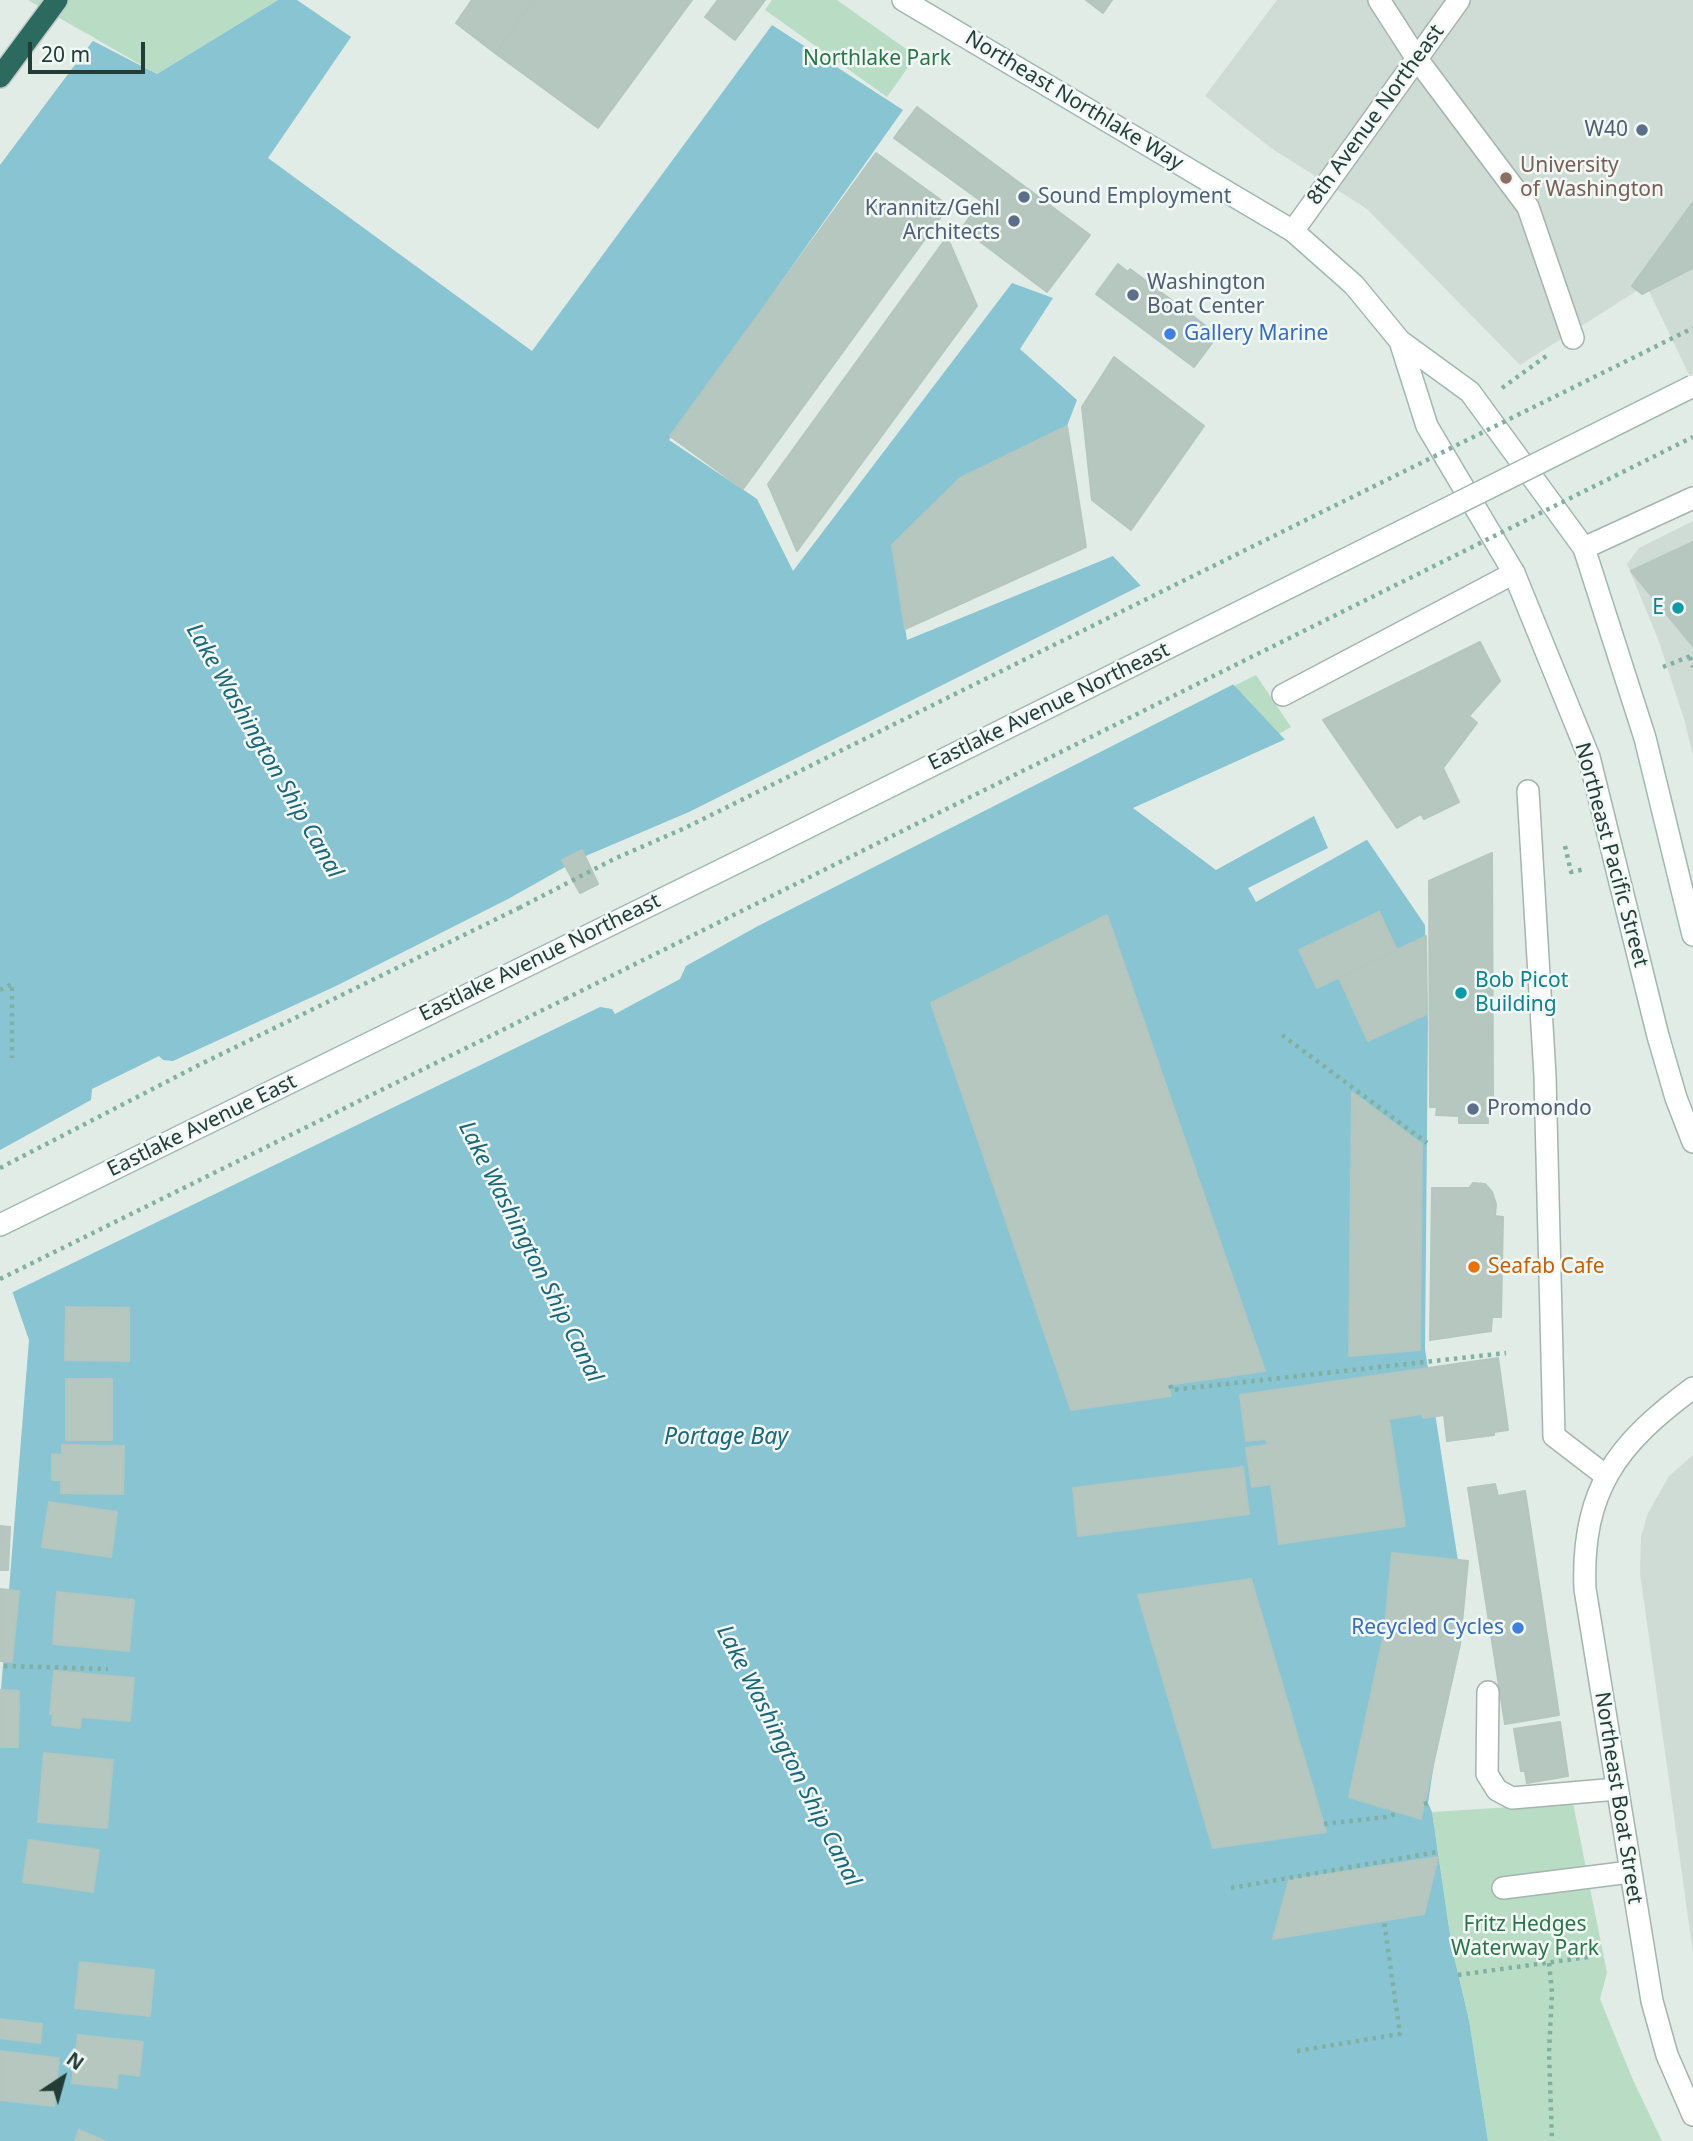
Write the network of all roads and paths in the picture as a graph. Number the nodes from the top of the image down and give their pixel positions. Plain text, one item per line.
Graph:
1 (57, 0) edge
2 (903, 0) edge
3 (1379, 0) edge
4 (1459, 0) edge
5 (1418, 59) junction
6 (0, 77) edge
7 (1293, 231) junction
8 (1693, 328) edge
9 (1573, 338) joint
10 (1400, 341) junction
11 (1693, 386) edge
12 (1502, 388) dead end
13 (1693, 437) edge
14 (1693, 498) edge
15 (1584, 548) junction
16 (1514, 573) junction
17 (1691, 656) edge
18 (1662, 667) dead end
19 (1693, 667) edge
20 (1283, 695) dead end
21 (1528, 791) dead end
22 (1562, 838) dead end
23 (1589, 868) dead end
24 (1693, 935) edge
25 (0, 990) edge
26 (403, 1026) joint
27 (1282, 1035) dead end
28 (12, 1058) dead end
29 (1693, 1142) edge
30 (1427, 1143) dead end
31 (0, 1168) edge
32 (0, 1225) edge
33 (0, 1279) edge
34 (1506, 1353) dead end
35 (1170, 1385) dead end
36 (1693, 1388) edge
37 (1606, 1476) junction
38 (4, 1666) dead end
39 (108, 1669) dead end
40 (1488, 1692) dead end
41 (1617, 1789) junction
42 (1399, 1813) dead end
43 (1324, 1824) dead end
44 (1437, 1852) dead end
45 (1630, 1872) junction
46 (1231, 1888) dead end
47 (1503, 1888) dead end
48 (1384, 1921) dead end
49 (1589, 1956) dead end
50 (1549, 1963) junction
51 (1458, 1975) dead end
52 (1297, 2051) dead end
53 (1693, 2115) edge
54 (1552, 2141) edge

1 - 6 highway
2 - 7 main road, Northeast Northlake Way
3 - 5 main road
4 - 5 main road, 8th Avenue Northeast
5 - 7 main road, 8th Avenue Northeast
5 - 9 main road
7 - 10 main road, Northeast Northlake Way
8 - 31 path, bridge
9 - 12 path
10 - 15 main road, Northeast Northlake Way
10 - 16 main road, Northeast Northlake Way
11 - 26 main road, Eastlake Avenue Northeast, bridge
13 - 33 path, bridge
14 - 15 main road
15 - 24 main road
16 - 20 main road
16 - 29 main road, Northeast Pacific Street
17 - 18 path
17 - 19 path
21 - 37 main road
22 - 23 path
25 - 28 path
26 - 32 main road, Eastlake Avenue East
27 - 30 path
34 - 35 path
36 - 37 main road, Northeast Boat Street
37 - 41 main road, Northeast Boat Street
38 - 39 path
40 - 41 main road
41 - 45 main road, Northeast Boat Street
42 - 43 path
44 - 46 path
45 - 47 main road
45 - 53 main road, Northeast Boat Street
48 - 52 path
49 - 50 path
50 - 51 path
50 - 54 path

